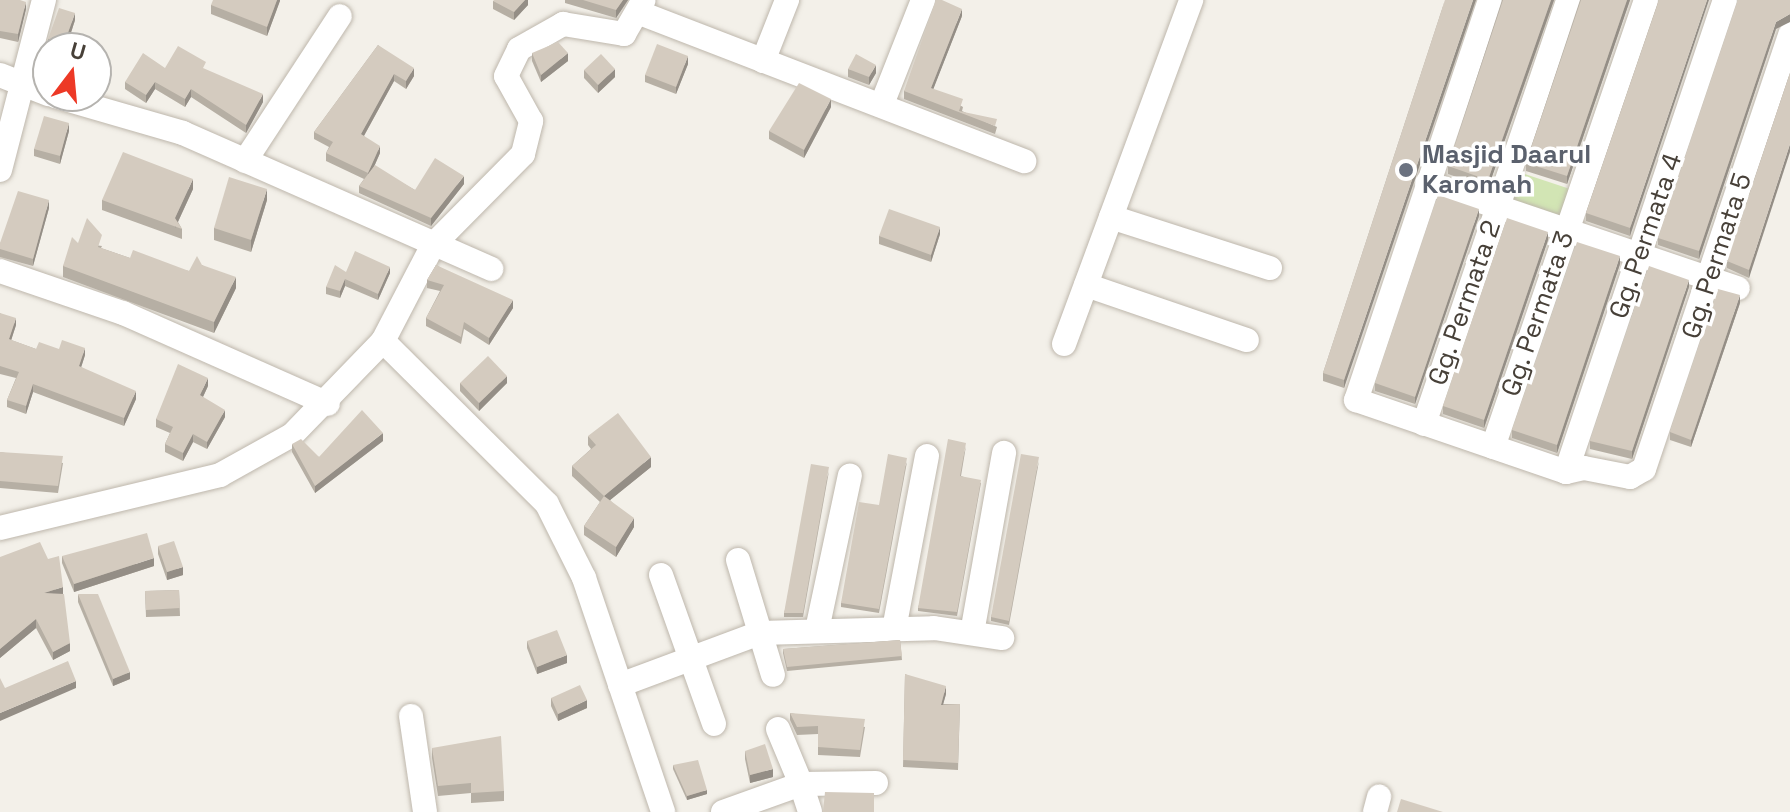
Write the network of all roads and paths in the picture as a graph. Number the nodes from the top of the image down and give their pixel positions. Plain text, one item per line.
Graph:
1 (44, 0) edge
2 (787, 0) edge
3 (923, 0) edge
4 (1191, 0) edge
5 (1490, 0) edge
6 (1568, 0) edge
7 (1646, 0) edge
8 (1725, 0) edge
9 (642, 6) edge
10 (340, 16) dead end
11 (1790, 34) edge
12 (763, 61) junction
13 (10, 80) edge
14 (32, 88) edge
15 (882, 104) junction
16 (110, 112) edge
17 (245, 161) junction
18 (1024, 161) dead end
19 (0, 170) edge
20 (1427, 183) junction
21 (1498, 206) junction
22 (1111, 217) junction
23 (1567, 230) junction
24 (433, 245) junction
25 (1639, 255) junction
26 (1270, 268) dead end
27 (491, 269) dead end
28 (0, 271) edge
29 (1711, 279) junction
30 (1086, 285) junction
31 (1738, 288) dead end
32 (1247, 340) dead end
33 (383, 341) junction
34 (1064, 344) dead end
35 (328, 404) junction
36 (1424, 424) junction
37 (1493, 447) junction
38 (1004, 453) dead end
39 (927, 456) dead end
40 (1566, 472) junction
41 (850, 475) dead end
42 (0, 528) edge
43 (738, 560) dead end
44 (661, 575) dead end
45 (894, 629) junction
46 (817, 630) junction
47 (760, 633) junction
48 (972, 633) junction
49 (1002, 638) dead end
50 (690, 657) junction
51 (773, 675) dead end
52 (620, 685) junction
53 (411, 716) dead end
54 (714, 724) dead end
55 (778, 729) dead end
56 (876, 783) dead end
57 (801, 784) junction
58 (425, 812) edge
59 (663, 812) edge
60 (723, 812) edge
61 (810, 812) edge

1 - 13 street
2 - 12 street
3 - 15 street
4 - 22 street
5 - 20 street
6 - 21 street, Gg. Permata 2
7 - 23 street, Gg. Permata 3
8 - 25 street, Gg. Permata 4
9 - 12 street
9 - 24 street
10 - 17 street
11 - 29 street, Gg. Permata 5
12 - 15 street
13 - 14 street
13 - 19 street
15 - 18 street
16 - 17 street
17 - 24 street
20 - 21 street
20 - 36 street
21 - 23 street
21 - 36 street, Gg. Permata 2
22 - 26 street
22 - 30 street
23 - 25 street
23 - 37 street, Gg. Permata 3
24 - 27 street
24 - 33 street
25 - 29 street
25 - 40 street, Gg. Permata 4
28 - 35 street
29 - 31 street
29 - 40 street, Gg. Permata 5
30 - 32 street
30 - 34 street
33 - 35 street
33 - 52 street
35 - 42 street
36 - 37 street
37 - 40 street
38 - 48 street
39 - 45 street
41 - 46 street
43 - 47 street
44 - 50 street
45 - 46 street
45 - 48 street
46 - 47 street
47 - 50 street
47 - 51 street
48 - 49 street
50 - 52 street
50 - 54 street
52 - 59 street
53 - 58 street
55 - 57 street
56 - 57 street
57 - 60 street
57 - 61 street

